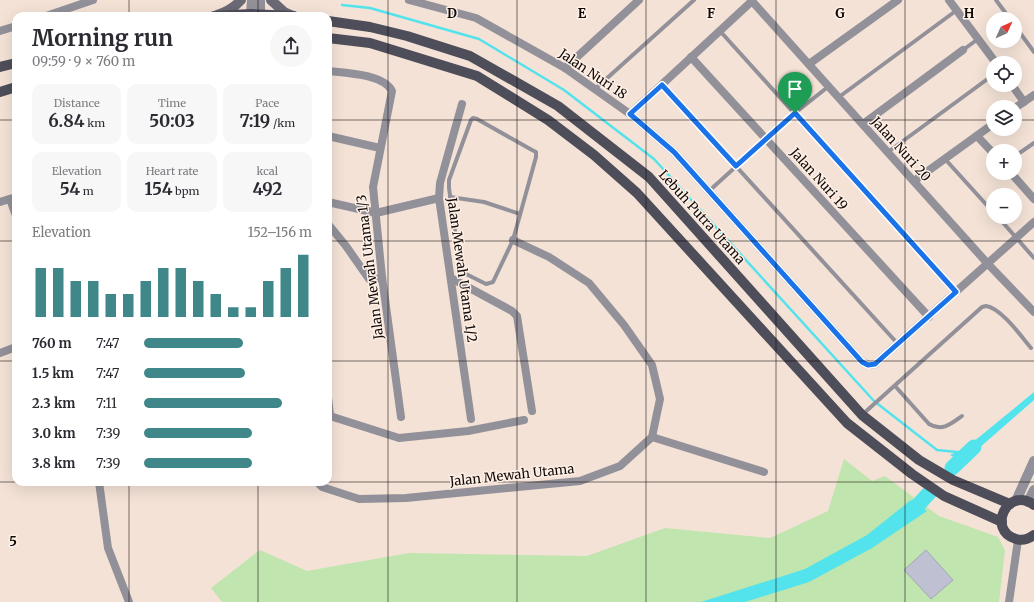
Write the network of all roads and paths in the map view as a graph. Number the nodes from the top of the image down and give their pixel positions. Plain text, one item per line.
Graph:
1 (93, 0) edge
2 (241, 0) edge
3 (252, 0) edge
4 (260, 0) edge
5 (271, 0) edge
6 (409, 0) edge
7 (639, 0) edge
8 (694, 0) edge
9 (751, 0) edge
10 (898, 0) edge
11 (949, 0) edge
12 (996, 0) edge
13 (428, 3) edge
14 (630, 4) edge
15 (957, 10) junction
16 (58, 12) edge
17 (226, 12) edge
18 (255, 12) edge
19 (257, 12) edge
20 (284, 12) edge
21 (1005, 12) edge
22 (332, 22) edge
23 (12, 27) edge
24 (0, 31) edge
25 (720, 31) junction
26 (1022, 36) edge
27 (332, 38) edge
28 (978, 39) junction
29 (963, 50) joint
30 (1034, 52) edge
31 (991, 56) edge
32 (691, 57) junction
33 (12, 64) edge
34 (809, 64) junction
35 (0, 68) edge
36 (565, 68) junction
37 (332, 72) edge
38 (986, 80) edge
39 (662, 85) junction
40 (828, 86) junction
41 (12, 88) edge
42 (595, 89) junction
43 (0, 92) edge
44 (1017, 92) edge
45 (1034, 95) edge
46 (838, 97) junction
47 (1024, 102) joint
48 (462, 104) dead end
49 (795, 113) junction
50 (630, 114) junction
51 (863, 124) junction
52 (986, 129) edge
53 (977, 136) junction
54 (332, 137) edge
55 (766, 138) junction
56 (1034, 143) edge
57 (986, 146) edge
58 (380, 148) junction
59 (1022, 151) edge
60 (888, 152) junction
61 (946, 159) junction
62 (736, 166) junction
63 (1019, 180) edge
64 (914, 181) junction
65 (1030, 189) edge
66 (708, 191) junction
67 (450, 197) junction
68 (12, 198) edge
69 (439, 198) junction
70 (1034, 199) edge
71 (0, 202) edge
72 (332, 203) edge
73 (986, 204) edge
74 (376, 213) junction
75 (520, 214) junction
76 (1034, 222) edge
77 (1004, 224) edge
78 (332, 229) edge
79 (1016, 238) junction
80 (513, 240) junction
81 (1034, 258) edge
82 (988, 264) junction
83 (382, 277) junction
84 (451, 278) junction
85 (956, 292) junction
86 (1034, 312) edge
87 (929, 317) junction
88 (898, 344) junction
89 (12, 348) edge
90 (1031, 348) dead end
91 (0, 353) edge
92 (895, 386) junction
93 (532, 411) dead end
94 (862, 415) junction
95 (332, 416) edge
96 (962, 416) dead end
97 (401, 417) dead end
98 (471, 419) dead end
99 (524, 420) dead end
100 (652, 437) junction
101 (1034, 462) edge
102 (764, 472) dead end
103 (100, 486) edge
104 (321, 486) edge
105 (1034, 490) edge
106 (1013, 502) junction
107 (1031, 504) edge
108 (1002, 522) junction
109 (1034, 536) edge
110 (1018, 540) junction
111 (129, 602) edge
112 (1009, 602) edge

1 - 16 street
2 - 17 main road
3 - 18 street
4 - 19 street
5 - 20 main road
6 - 13 street, Jalan Nuri 18
7 - 14 street
8 - 42 lane
9 - 25 street
9 - 34 street, Jalan Nuri 20
10 - 34 street
11 - 15 street
12 - 21 lane
13 - 36 street, Jalan Nuri 18
14 - 36 street
15 - 28 street
15 - 46 lane
22 - 94 main road, Lebuh Putra Utama
23 - 24 street
25 - 32 street
25 - 49 lane
26 - 30 lane
27 - 108 main road
28 - 29 lane
28 - 31 street
29 - 51 street
32 - 39 street
32 - 55 street, Jalan Nuri 19
33 - 35 main road
34 - 40 street, Jalan Nuri 20
36 - 42 street, Jalan Nuri 18
37 - 58 street, Jalan Mewah Utama 1/3
38 - 60 lane
39 - 50 street
39 - 62 lane
40 - 46 street, Jalan Nuri 20
40 - 49 lane
41 - 43 main road
42 - 50 street, Jalan Nuri 18
44 - 47 street
45 - 47 street
46 - 51 street, Jalan Nuri 20
48 - 69 street, Jalan Mewah Utama 1/2
49 - 55 lane
49 - 85 lane
50 - 66 street, Jalan Nuri 18
51 - 60 street, Jalan Nuri 20
52 - 53 street
53 - 57 street
53 - 61 street
54 - 58 street
55 - 62 lane
55 - 87 street, Jalan Nuri 19
56 - 59 lane
58 - 74 street, Jalan Mewah Utama 1/3
60 - 64 street, Jalan Nuri 20
61 - 64 street
61 - 73 lane
62 - 66 lane
62 - 88 lane
63 - 65 street
64 - 82 street, Jalan Nuri 20
65 - 70 street
66 - 88 street, Jalan Nuri 18
67 - 75 lane
67 - 75 lane
67 - 80 lane
68 - 71 street
69 - 74 street
69 - 84 street, Jalan Mewah Utama 1/2
72 - 74 street
74 - 83 street, Jalan Mewah Utama 1/3
75 - 80 lane
76 - 79 street, Jalan Nuri 18
77 - 79 lane
78 - 83 street
79 - 81 lane
79 - 82 street, Jalan Nuri 18
80 - 100 street
82 - 85 street, Jalan Nuri 18
82 - 86 street, Jalan Nuri 20
83 - 97 street, Jalan Mewah Utama 1/3
84 - 93 street
84 - 98 street, Jalan Mewah Utama 1/2
85 - 87 street, Jalan Nuri 18
87 - 88 street, Jalan Nuri 18
89 - 91 street
90 - 92 lane
92 - 94 lane
92 - 96 lane
94 - 106 main road, Lebuh Putra Utama
95 - 99 street
100 - 102 street
100 - 104 street, Jalan Mewah Utama
101 - 106 street
103 - 111 street
105 - 107 street
106 - 107 main road, Lebuh Putra Utama
106 - 108 main road
108 - 110 main road
109 - 110 main road
110 - 112 street

